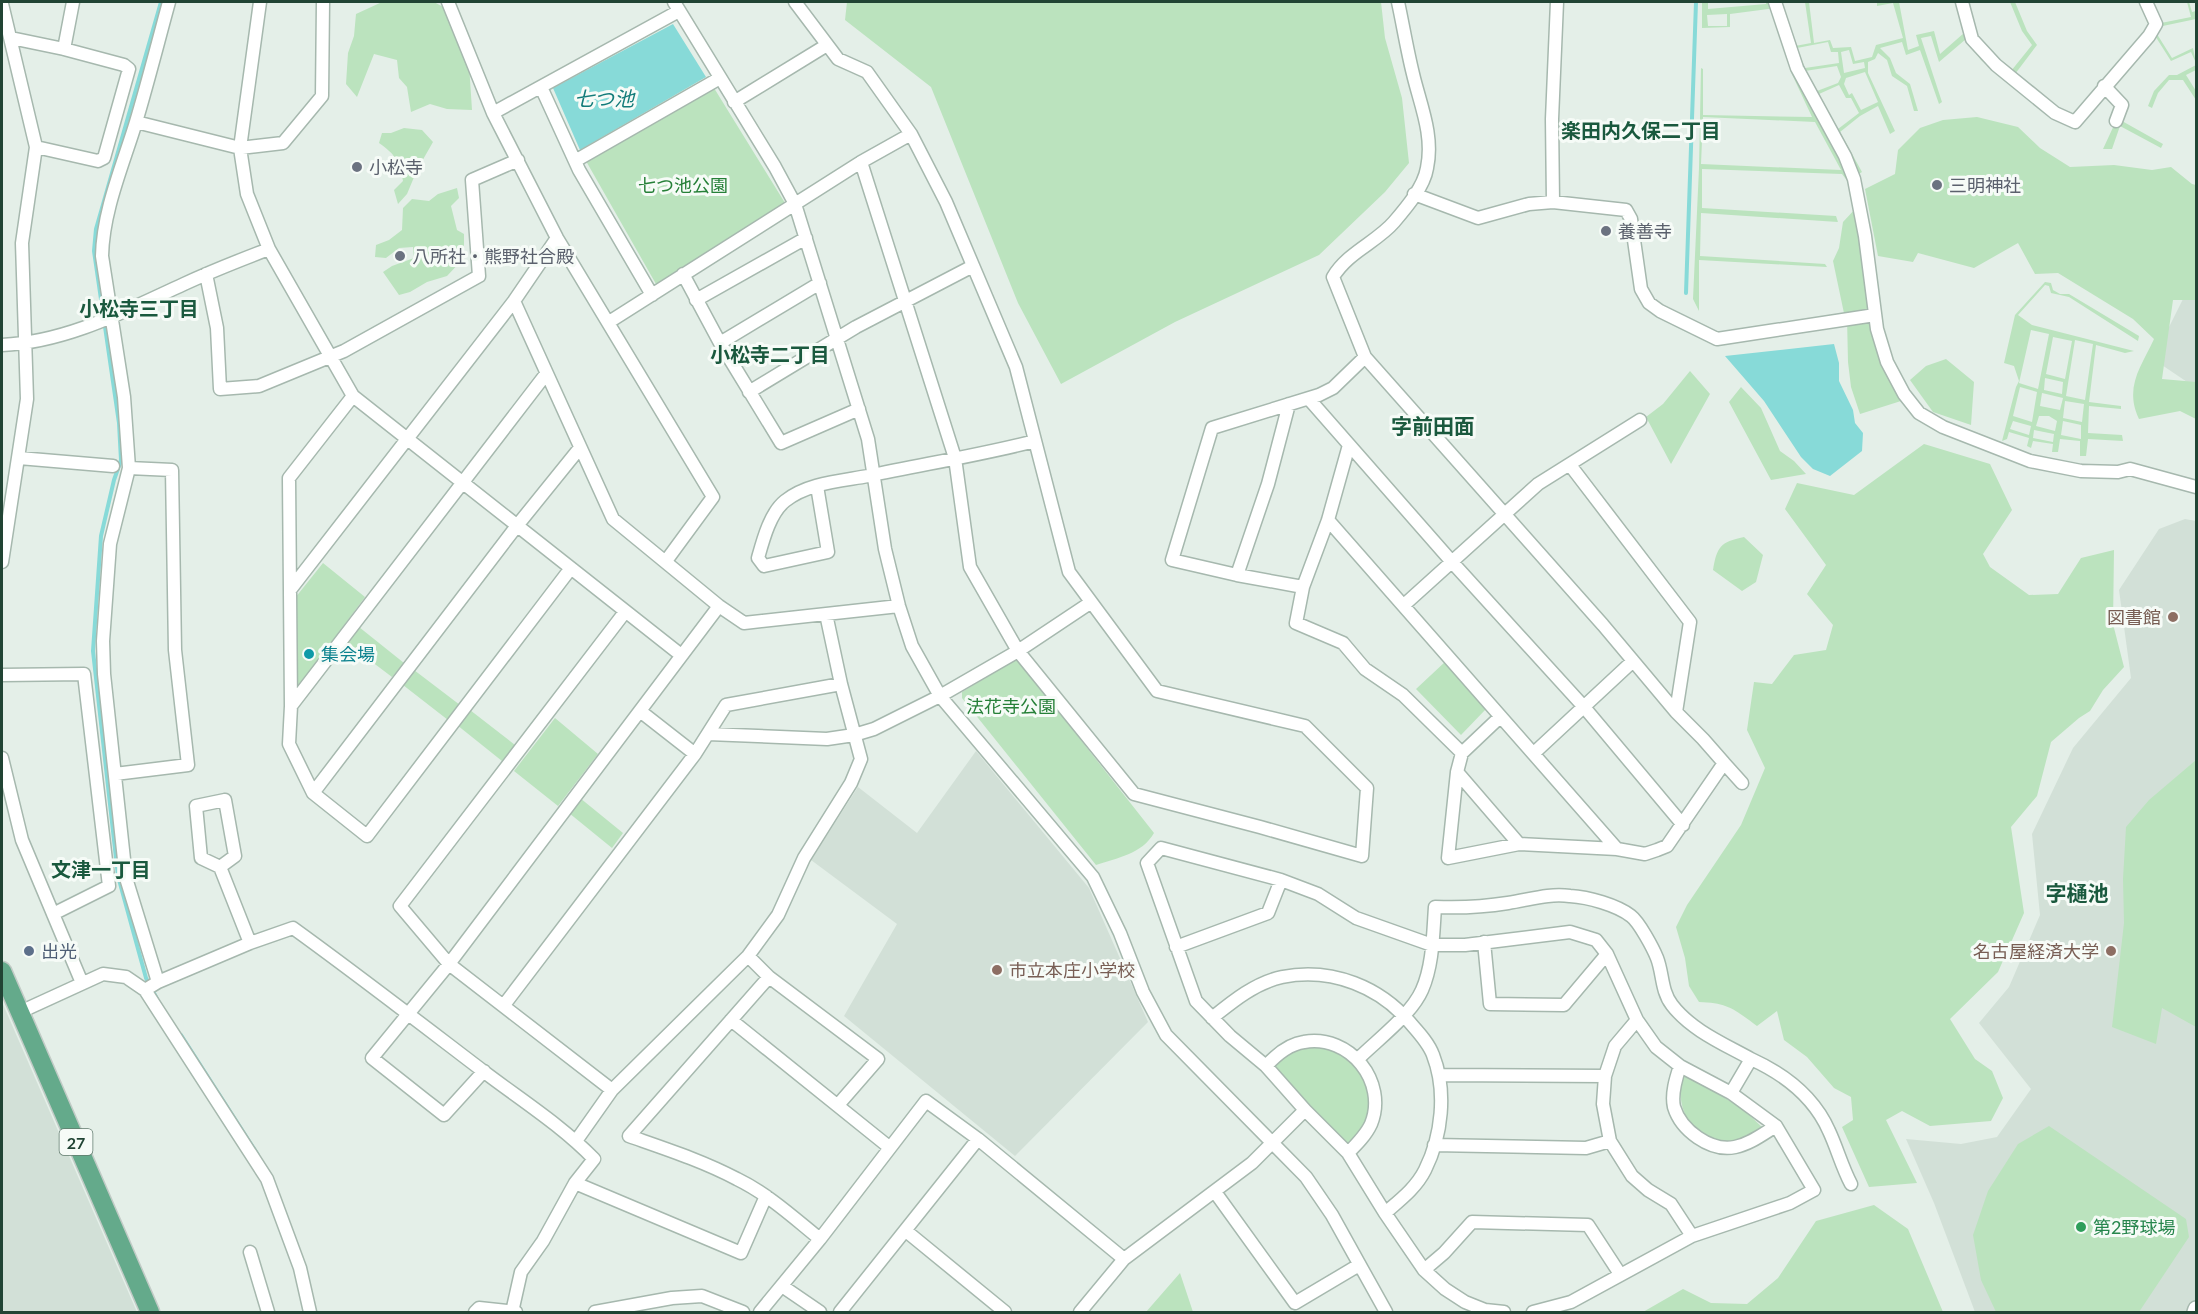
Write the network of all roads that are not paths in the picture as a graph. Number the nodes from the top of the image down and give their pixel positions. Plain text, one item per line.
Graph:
1 (73, 2) edge
2 (169, 2) edge
3 (260, 2) edge
4 (323, 2) edge
5 (448, 2) edge
6 (795, 2) edge
7 (1398, 2) edge
8 (1557, 2) edge
9 (1775, 2) edge
10 (1962, 2) edge
11 (2146, 2) edge
12 (2, 4) edge
13 (677, 6) edge
14 (11, 38) junction
15 (827, 45) junction
16 (64, 49) junction
17 (720, 78) junction
18 (2104, 86) junction
19 (541, 87) junction
20 (734, 102) junction
21 (494, 113) junction
22 (2116, 121) dead end
23 (136, 122) junction
24 (911, 134) junction
25 (36, 147) junction
26 (240, 148) junction
27 (518, 160) junction
28 (575, 161) junction
29 (861, 162) junction
30 (1414, 194) junction
31 (1553, 202) junction
32 (795, 204) junction
33 (557, 238) junction
34 (806, 238) junction
35 (269, 249) junction
36 (973, 266) junction
37 (206, 274) junction
38 (683, 274) junction
39 (820, 283) junction
40 (652, 295) junction
41 (696, 300) junction
42 (905, 300) junction
43 (514, 301) junction
44 (1875, 315) junction
45 (110, 318) junction
46 (609, 322) junction
47 (838, 340) junction
48 (720, 343) junction
49 (25, 344) junction
50 (2, 345) edge
51 (330, 355) junction
52 (1365, 357) junction
53 (546, 374) junction
54 (748, 392) junction
55 (353, 396) junction
56 (1309, 399) junction
57 (1290, 404) junction
58 (859, 409) junction
59 (1640, 420) dead end
60 (408, 438) junction
61 (1035, 441) junction
62 (1349, 445) junction
63 (579, 448) junction
64 (19, 458) junction
65 (955, 458) junction
66 (1570, 465) junction
67 (113, 466) dead end
68 (129, 468) junction
69 (875, 474) junction
70 (462, 483) junction
71 (817, 486) junction
72 (2196, 487) edge
73 (1504, 514) junction
74 (1328, 520) junction
75 (516, 527) junction
76 (2, 561) edge
77 (666, 561) junction
78 (1452, 562) junction
79 (571, 568) junction
80 (1238, 575) junction
81 (1303, 587) junction
82 (290, 590) junction
83 (1090, 603) junction
84 (1404, 605) junction
85 (719, 606) junction
86 (900, 606) junction
87 (625, 612) junction
88 (826, 614) junction
89 (1018, 651) junction
90 (681, 655) junction
91 (1633, 662) junction
92 (2, 675) edge
93 (841, 684) junction
94 (940, 696) junction
95 (291, 706) junction
96 (1584, 707) junction
97 (640, 711) junction
98 (1676, 712) junction
99 (1500, 717) junction
100 (708, 734) junction
101 (854, 735) junction
102 (1462, 753) junction
103 (1533, 753) junction
104 (695, 754) junction
105 (2, 758) edge
106 (1724, 763) junction
107 (1457, 772) junction
108 (115, 774) junction
109 (1742, 783) dead end
110 (313, 793) junction
111 (7, 810) edge
112 (1683, 825) junction
113 (1519, 844) junction
114 (1617, 849) junction
115 (220, 867) junction
116 (1281, 880) junction
117 (53, 914) junction
118 (1484, 942) junction
119 (250, 943) junction
120 (1432, 945) junction
121 (1176, 947) junction
122 (1607, 954) junction
123 (748, 956) junction
124 (449, 964) junction
125 (2, 971) edge
126 (769, 977) junction
127 (158, 982) junction
128 (82, 983) junction
129 (145, 990) junction
130 (504, 1005) junction
131 (20, 1012) junction
132 (410, 1013) junction
133 (1404, 1015) junction
134 (1212, 1018) junction
135 (731, 1020) junction
136 (1637, 1020) junction
137 (1358, 1059) junction
138 (1751, 1059) junction
139 (1266, 1066) junction
140 (1680, 1066) junction
141 (484, 1071) junction
142 (1439, 1075) junction
143 (1605, 1076) junction
144 (612, 1090) junction
145 (1731, 1093) junction
146 (838, 1105) junction
147 (1305, 1110) junction
148 (1776, 1126) junction
149 (978, 1139) junction
150 (576, 1141) junction
151 (1610, 1141) junction
152 (1274, 1142) junction
153 (1434, 1145) junction
154 (889, 1147) junction
155 (1348, 1153) junction
156 (575, 1183) junction
157 (1851, 1184) dead end
158 (1215, 1192) junction
159 (766, 1196) junction
160 (1385, 1213) junction
161 (906, 1231) junction
162 (1692, 1236) junction
163 (820, 1239) junction
164 (250, 1252) dead end
165 (1124, 1259) junction
166 (1359, 1265) junction
167 (1424, 1270) junction
168 (1620, 1274) junction
169 (782, 1286) junction
170 (150, 1312) edge
171 (268, 1312) edge
172 (310, 1312) edge
173 (475, 1312) edge
174 (514, 1312) edge
175 (595, 1312) edge
176 (743, 1312) edge
177 (760, 1312) edge
178 (820, 1312) edge
179 (840, 1312) edge
180 (1005, 1312) edge
181 (1080, 1312) edge
182 (1386, 1312) edge
183 (1504, 1312) edge
184 (1533, 1312) edge

1 - 16 street
2 - 23 street
3 - 26 street
4 - 26 street
5 - 21 street
6 - 15 street
7 - 30 street
8 - 31 street
9 - 44 street
10 - 18 street
11 - 18 street
12 - 14 street
13 - 17 street
13 - 19 street
14 - 16 street
14 - 25 street
15 - 20 street
15 - 24 street
16 - 25 street
17 - 20 street
17 - 28 street
18 - 22 street
19 - 21 street
19 - 28 street
20 - 32 street
21 - 27 street
23 - 26 street
23 - 45 street
24 - 29 street
24 - 36 street
25 - 49 street
26 - 35 street
27 - 33 street
27 - 51 street
28 - 40 street
29 - 32 street
29 - 42 street
30 - 31 street
30 - 52 street
31 - 44 street
32 - 34 street
32 - 38 street
33 - 43 street
33 - 46 street
34 - 39 street
34 - 41 street
35 - 37 street
35 - 51 street
36 - 42 street
36 - 61 street
37 - 45 street
37 - 51 street
38 - 40 street
38 - 41 street
39 - 47 street
39 - 48 street
40 - 46 street
41 - 48 street
42 - 47 street
42 - 65 street
43 - 53 street
43 - 60 street
44 - 72 street
45 - 49 street
45 - 68 street
46 - 77 street
47 - 54 street
47 - 58 street
48 - 54 street
49 - 50 street
49 - 64 street
51 - 55 street
52 - 56 street
52 - 73 street
53 - 63 street
53 - 70 street
54 - 58 street
55 - 60 street
55 - 82 street
56 - 57 street
56 - 62 street
57 - 80 street
57 - 80 street
58 - 69 street
59 - 66 street
60 - 70 street
60 - 82 street
61 - 65 street
61 - 83 street
62 - 74 street
62 - 78 street
63 - 75 street
63 - 77 street
64 - 67 street
64 - 76 street
65 - 69 street
65 - 89 street
66 - 73 street
66 - 98 street
68 - 108 street
68 - 108 street
69 - 71 street
69 - 86 street
70 - 75 street
70 - 95 street
71 - 71 street
73 - 78 street
73 - 91 street
74 - 81 street
74 - 84 street
75 - 79 street
75 - 110 street
77 - 85 street
78 - 84 street
78 - 96 street
79 - 87 street
79 - 110 street
80 - 81 street
81 - 102 street
82 - 95 street
83 - 89 street
83 - 89 street
84 - 99 street
85 - 88 street
85 - 90 street
86 - 88 street
86 - 94 street
87 - 90 street
87 - 124 street
88 - 93 street
89 - 94 street
90 - 97 street
91 - 96 street
91 - 98 street
92 - 117 street
93 - 100 street
93 - 101 street
94 - 101 street
94 - 152 street
95 - 110 street
96 - 103 street
96 - 112 street
97 - 104 street
97 - 124 street
98 - 106 street
99 - 102 street
99 - 103 street
100 - 101 street
100 - 104 street
101 - 123 street
102 - 107 street
103 - 114 street
104 - 130 street
105 - 111 street
106 - 109 street
106 - 112 street
107 - 113 street
107 - 113 street
108 - 127 street
111 - 117 street
112 - 114 street
113 - 114 street
115 - 115 street
115 - 119 street
116 - 120 street
116 - 121 street
116 - 121 street
117 - 128 street
118 - 120 street
118 - 122 street
118 - 122 street
119 - 127 street
119 - 132 street
120 - 133 street
120 - 138 street
121 - 134 street
122 - 136 street
123 - 126 street
123 - 144 street
124 - 130 street
124 - 132 street
125 - 131 main road, 27
126 - 135 street
126 - 146 street
127 - 129 street
128 - 129 street
128 - 131 street
129 - 172 street
130 - 144 street
131 - 170 main road, 27
132 - 141 street
132 - 141 street
133 - 134 street
133 - 137 street
133 - 142 street
134 - 139 street
135 - 146 street
135 - 159 street
136 - 140 street
136 - 143 street
137 - 139 street
137 - 155 street
138 - 145 street
138 - 157 street
139 - 147 street
140 - 145 street
140 - 148 street
141 - 150 street
142 - 143 street
142 - 153 street
143 - 151 street
144 - 150 street
145 - 148 street
146 - 154 street
147 - 152 street
147 - 155 street
148 - 162 street
149 - 154 street
149 - 161 street
149 - 165 street
150 - 156 street
151 - 153 street
151 - 162 street
152 - 158 street
152 - 166 street
153 - 160 street
154 - 163 street
155 - 160 street
156 - 159 street
156 - 174 street
158 - 165 street
158 - 166 street
159 - 163 street
160 - 167 street
161 - 179 street
161 - 180 street
162 - 168 street
163 - 169 street
164 - 171 street
165 - 181 street
166 - 182 street
167 - 168 street
167 - 183 street
168 - 184 street
169 - 177 street
169 - 178 street
173 - 174 street
175 - 176 street

